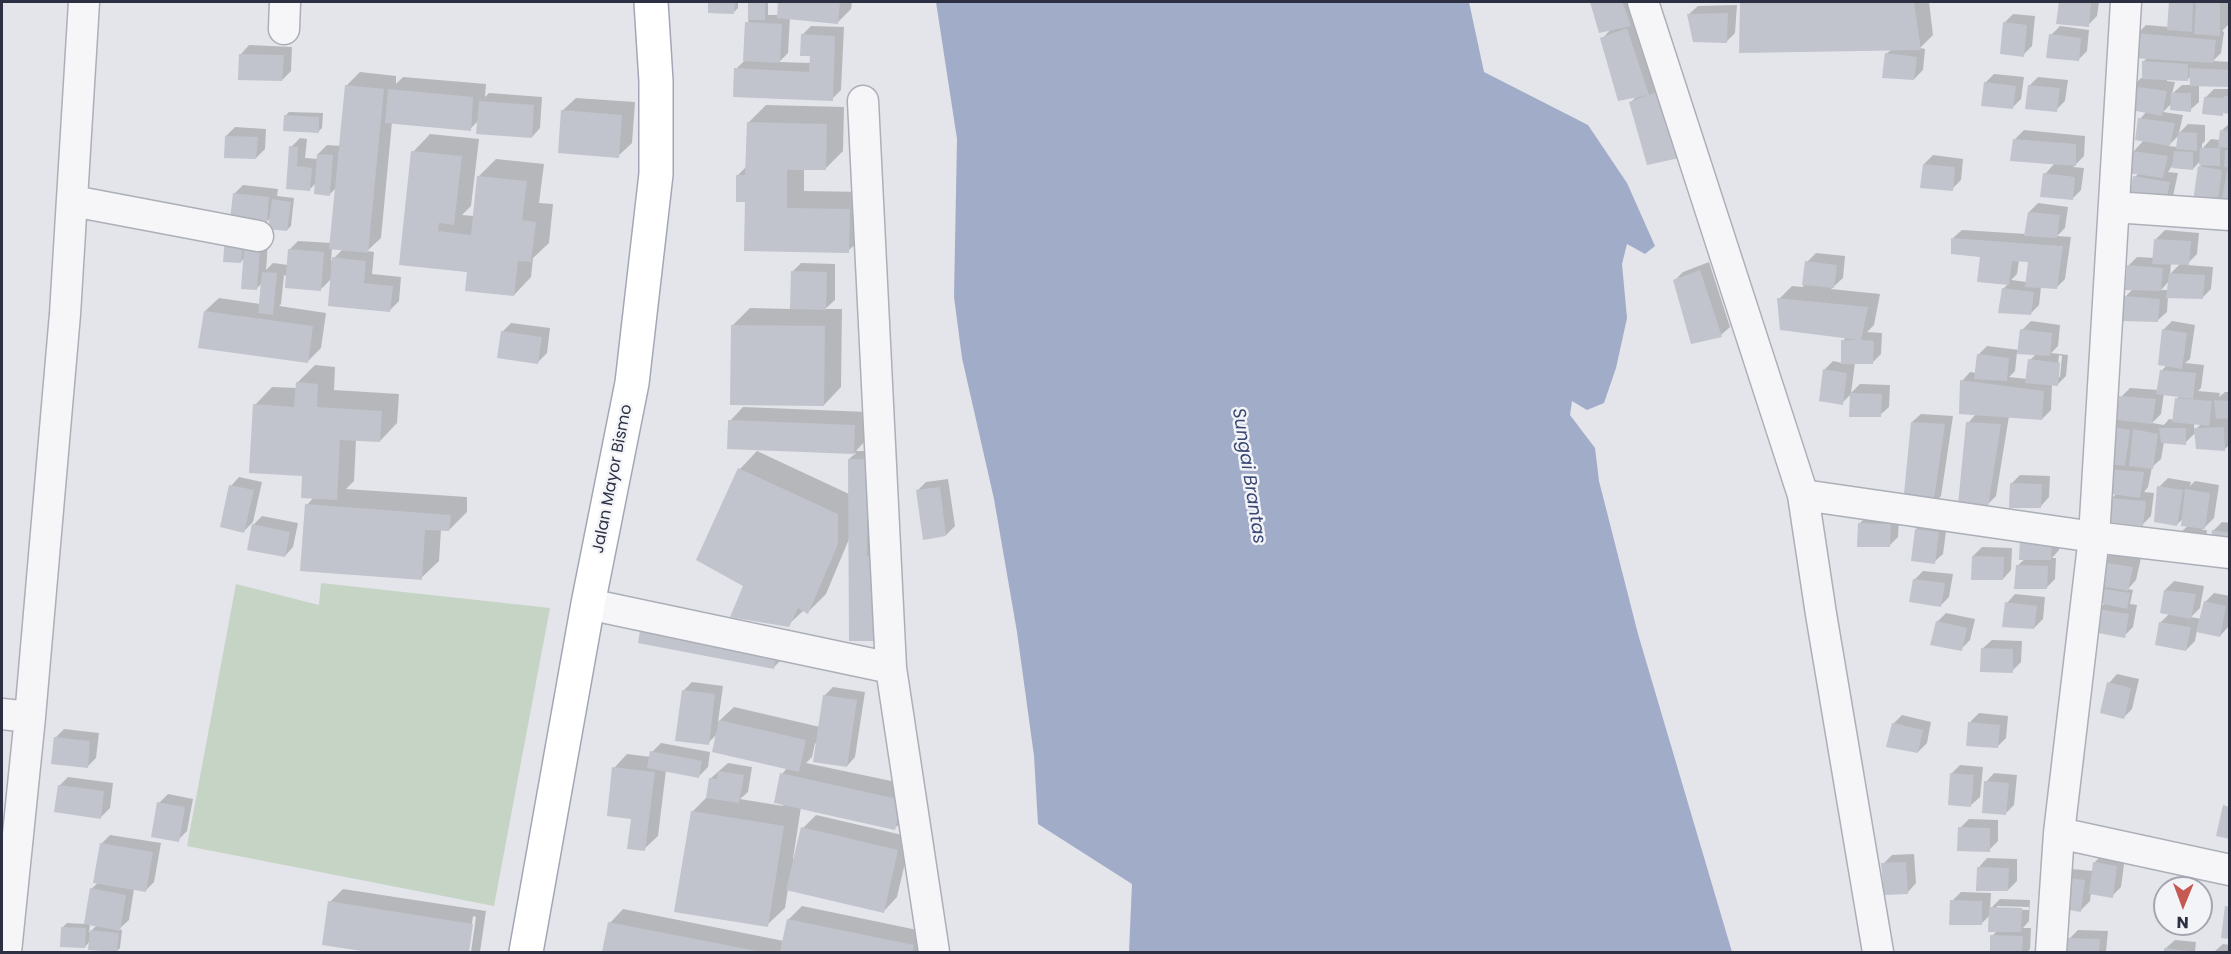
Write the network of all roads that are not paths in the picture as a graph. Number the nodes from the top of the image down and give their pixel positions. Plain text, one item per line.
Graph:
1 (84, 2) edge
2 (651, 2) edge
3 (1643, 2) edge
4 (2126, 2) edge
5 (863, 101) dead end
6 (73, 201) junction
7 (2114, 207) junction
8 (2229, 215) edge
9 (258, 236) dead end
10 (1803, 495) junction
11 (2094, 537) junction
12 (2229, 553) edge
13 (588, 603) junction
14 (891, 668) junction
15 (16, 716) edge
16 (10, 833) edge
17 (2058, 833) junction
18 (2229, 870) edge
19 (6, 952) edge
20 (526, 952) edge
21 (934, 952) edge
22 (1878, 952) edge
23 (2051, 952) edge

1 - 6 street
2 - 13 main road, Jalan Mayor Bismo
3 - 10 street
4 - 7 street
5 - 14 street
6 - 9 street
6 - 15 street
7 - 8 street
7 - 11 street
10 - 11 street
10 - 22 street
11 - 12 street
11 - 17 street
13 - 14 street
13 - 20 main road, Jalan Mayor Bismo
14 - 21 street
15 - 16 street
16 - 19 street
17 - 18 street
17 - 23 street

